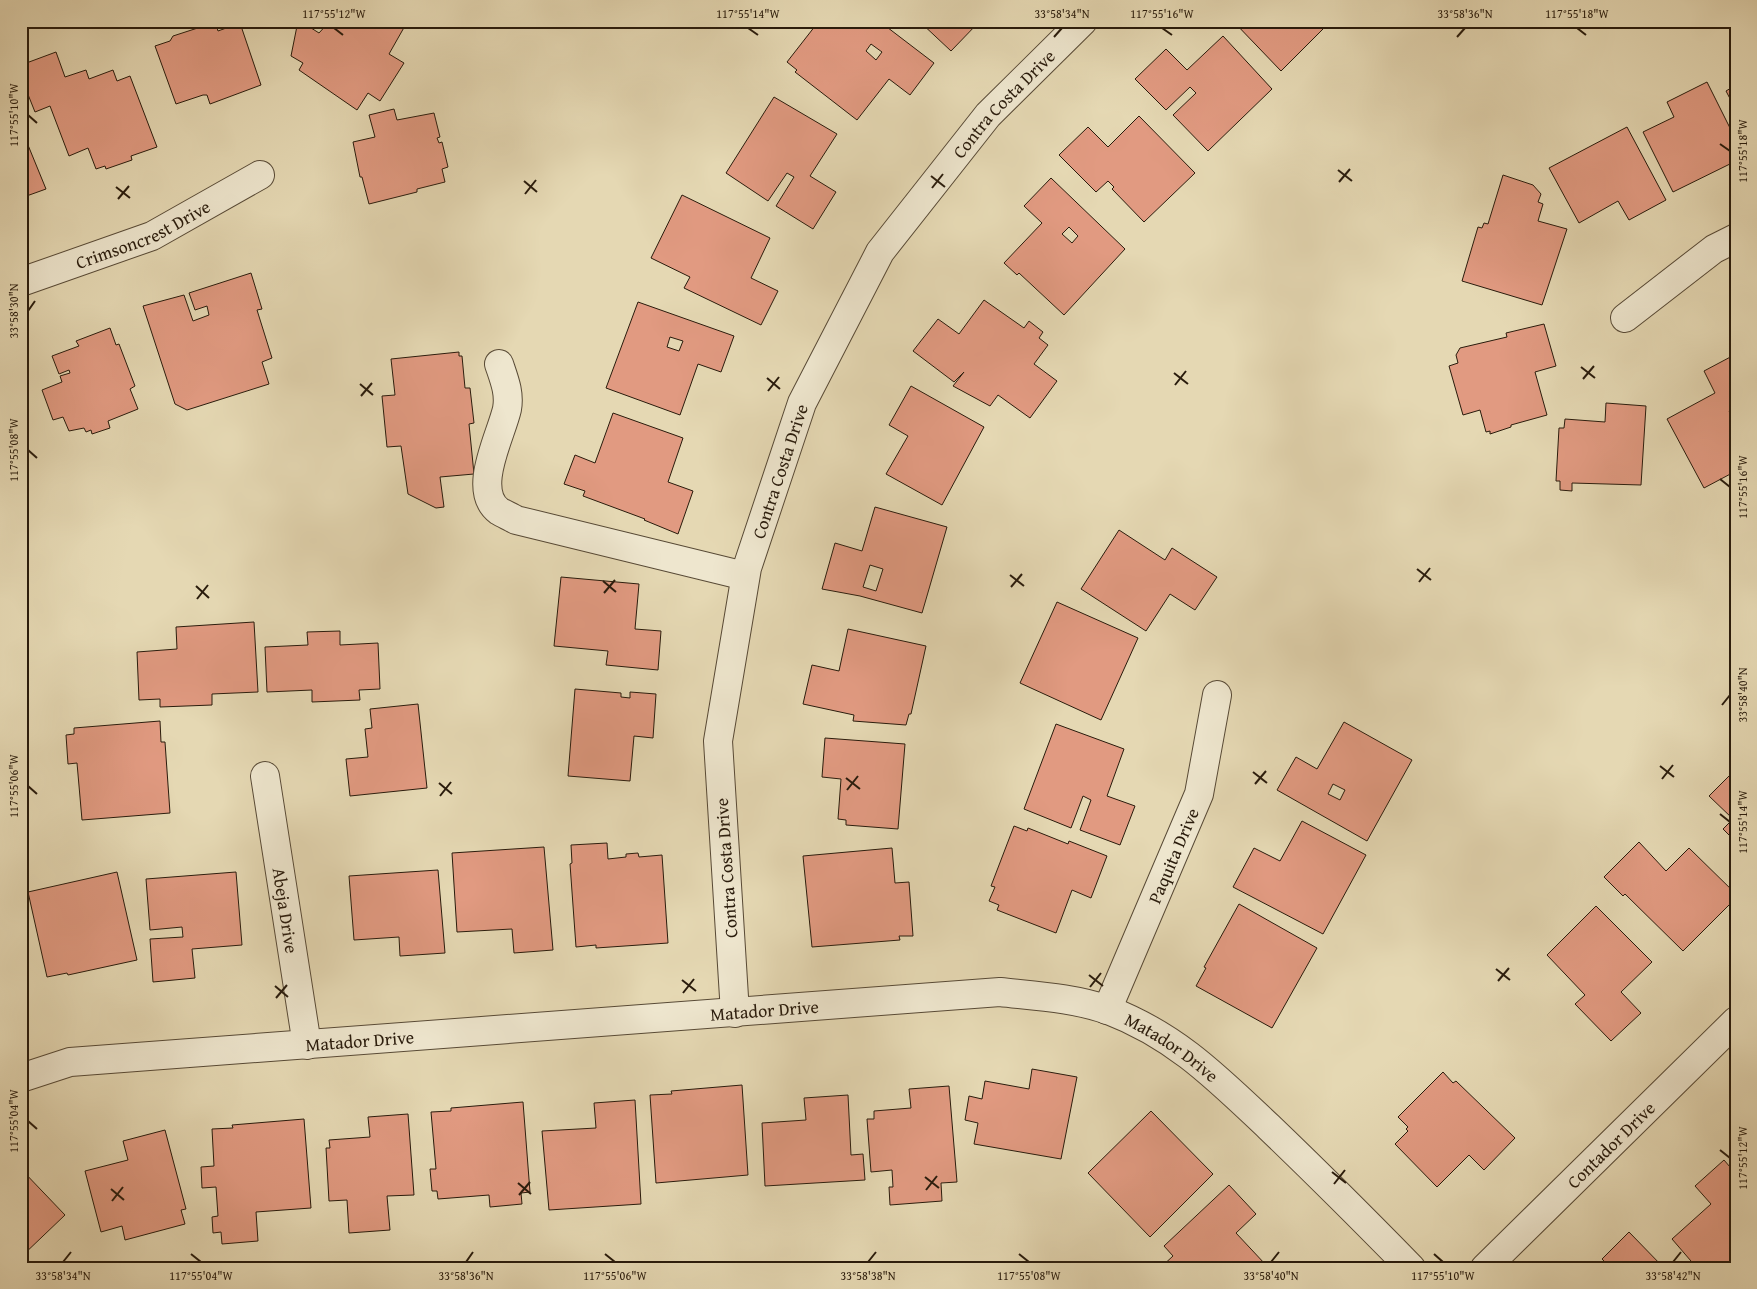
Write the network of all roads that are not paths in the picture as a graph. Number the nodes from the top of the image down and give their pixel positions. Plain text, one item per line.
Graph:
1 (1083, 21) edge
2 (260, 175) dead end
3 (1736, 238) edge
4 (21, 282) edge
5 (1625, 318) dead end
6 (499, 364) dead end
7 (745, 576) junction
8 (1217, 695) dead end
9 (265, 776) dead end
10 (1107, 1010) junction
11 (735, 1013) junction
12 (1736, 1021) edge
13 (307, 1045) junction
14 (21, 1078) edge
15 (1411, 1268) edge
16 (1485, 1268) edge

1 - 7 street, Contra Costa Drive
2 - 4 street, Crimsoncrest Drive
3 - 5 street
6 - 7 street
7 - 11 street, Contra Costa Drive
8 - 10 street, Paquita Drive
9 - 13 street, Abeja Drive
10 - 11 street, Matador Drive
10 - 15 street, Matador Drive
11 - 13 street, Matador Drive
12 - 16 street, Contador Drive
13 - 14 street, Matador Drive

